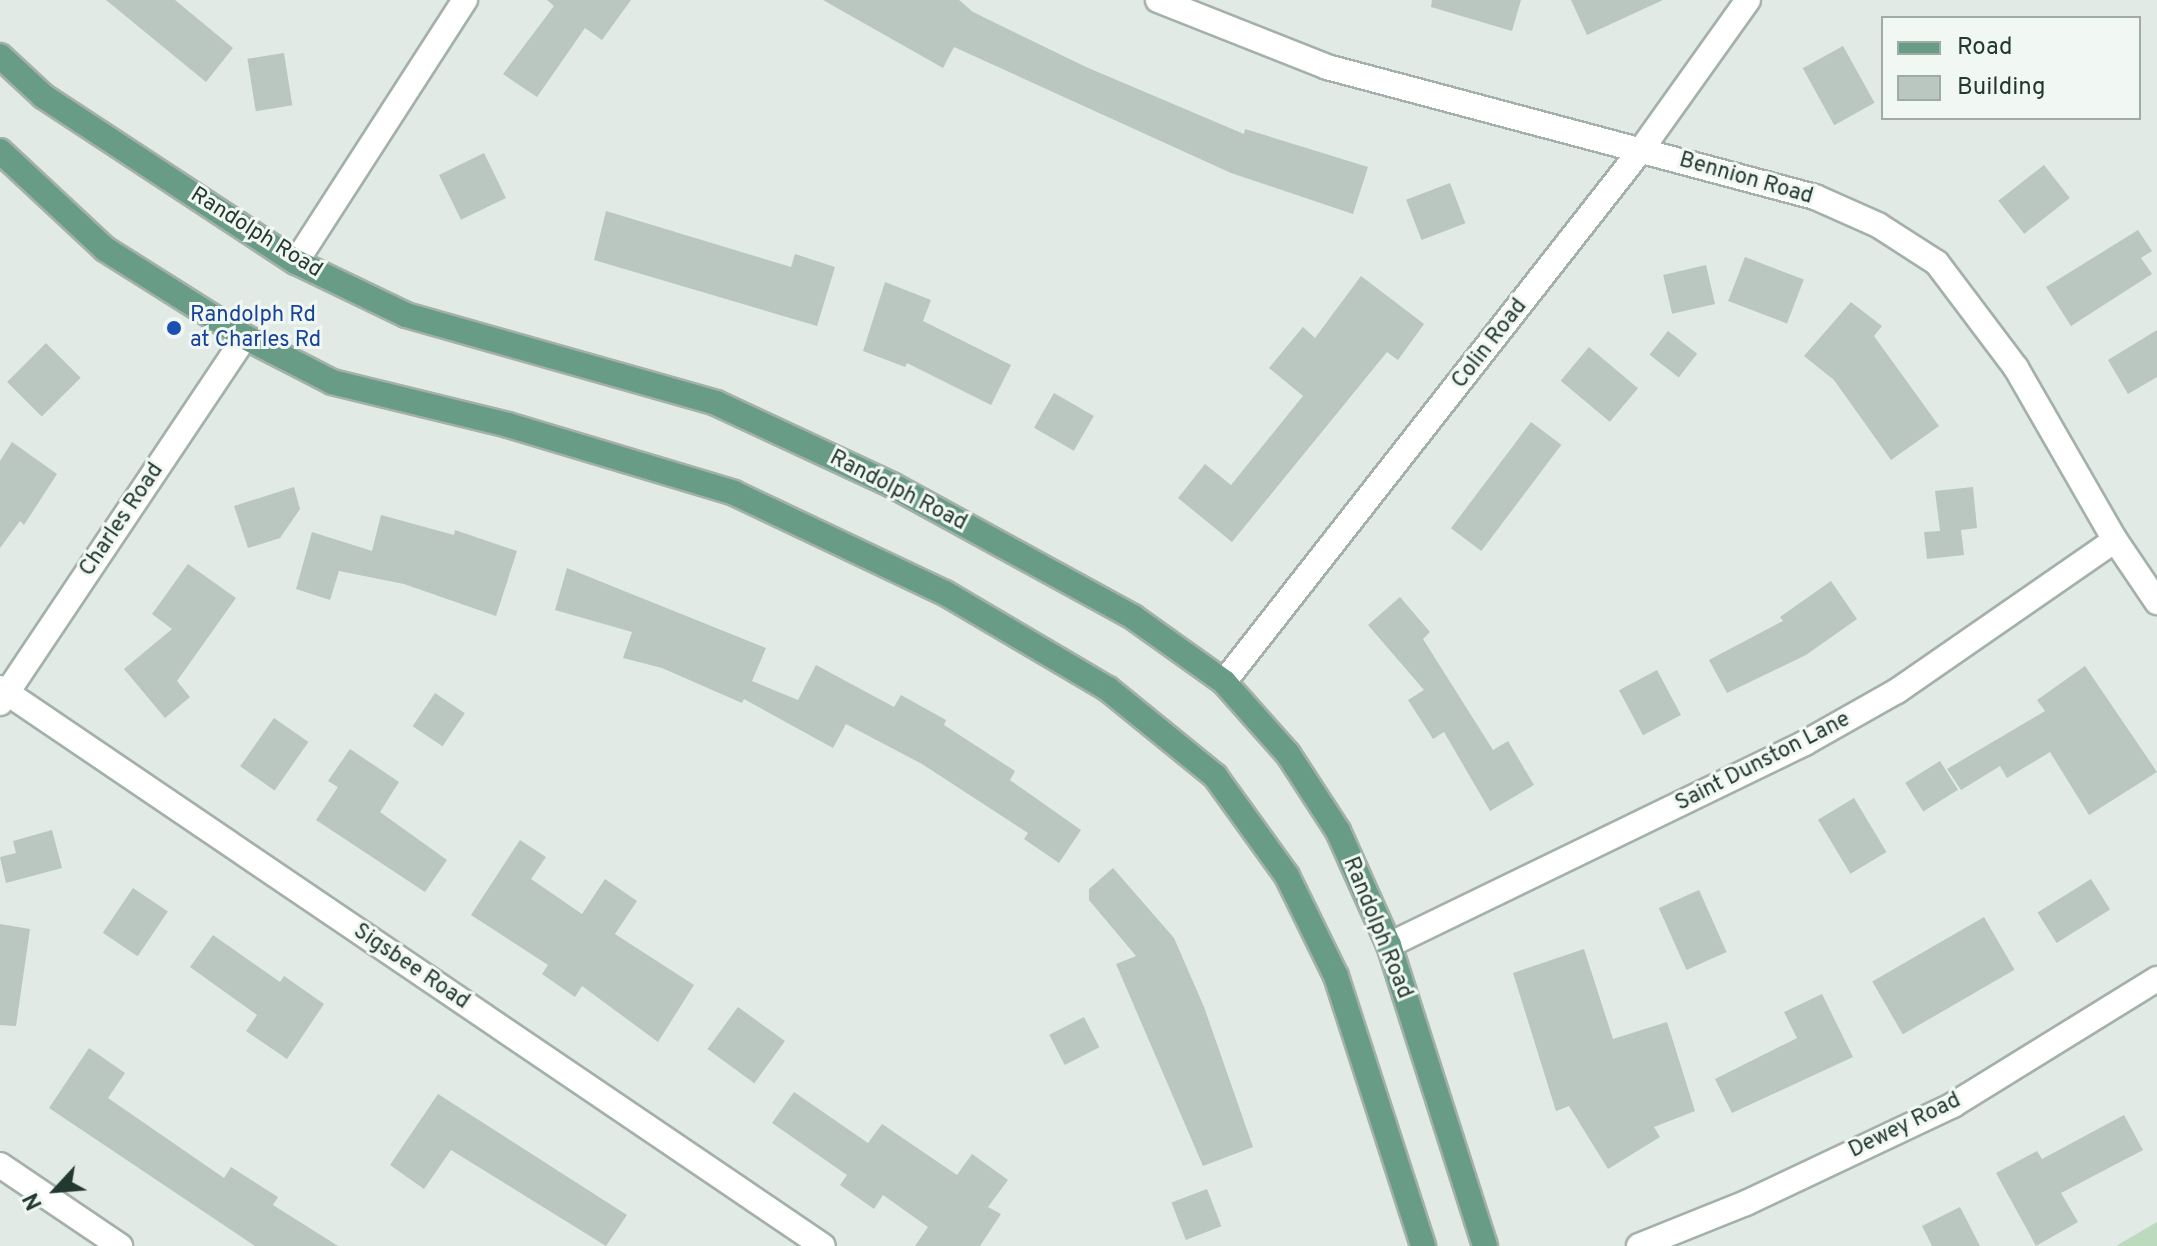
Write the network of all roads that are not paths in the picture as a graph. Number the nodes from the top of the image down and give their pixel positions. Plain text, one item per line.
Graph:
1 (465, 0) edge
2 (1158, 0) edge
3 (1748, 0) edge
4 (0, 56) edge
5 (1641, 150) junction
6 (0, 151) edge
7 (296, 262) junction
8 (245, 337) junction
9 (2115, 540) junction
10 (2157, 602) edge
11 (1224, 682) junction
12 (2, 695) edge
13 (1389, 945) junction
14 (2157, 979) edge
15 (0, 1165) edge
16 (120, 1246) edge
17 (823, 1246) edge
18 (1423, 1246) edge
19 (1485, 1246) edge
20 (1639, 1246) edge

1 - 7 street
2 - 5 street, Bennion Road
3 - 5 street, Colin Road
4 - 7 main road, Randolph Road
5 - 9 street, Bennion Road
5 - 11 street, Colin Road
6 - 8 main road
7 - 11 main road, Randolph Road
8 - 12 street, Charles Road
8 - 18 main road
9 - 10 street, Bennion Road
9 - 13 street, Saint Dunston Lane
11 - 13 main road, Randolph Road
12 - 17 street, Sigsbee Road
13 - 19 main road, Randolph Road
14 - 20 street, Dewey Road
15 - 16 street

